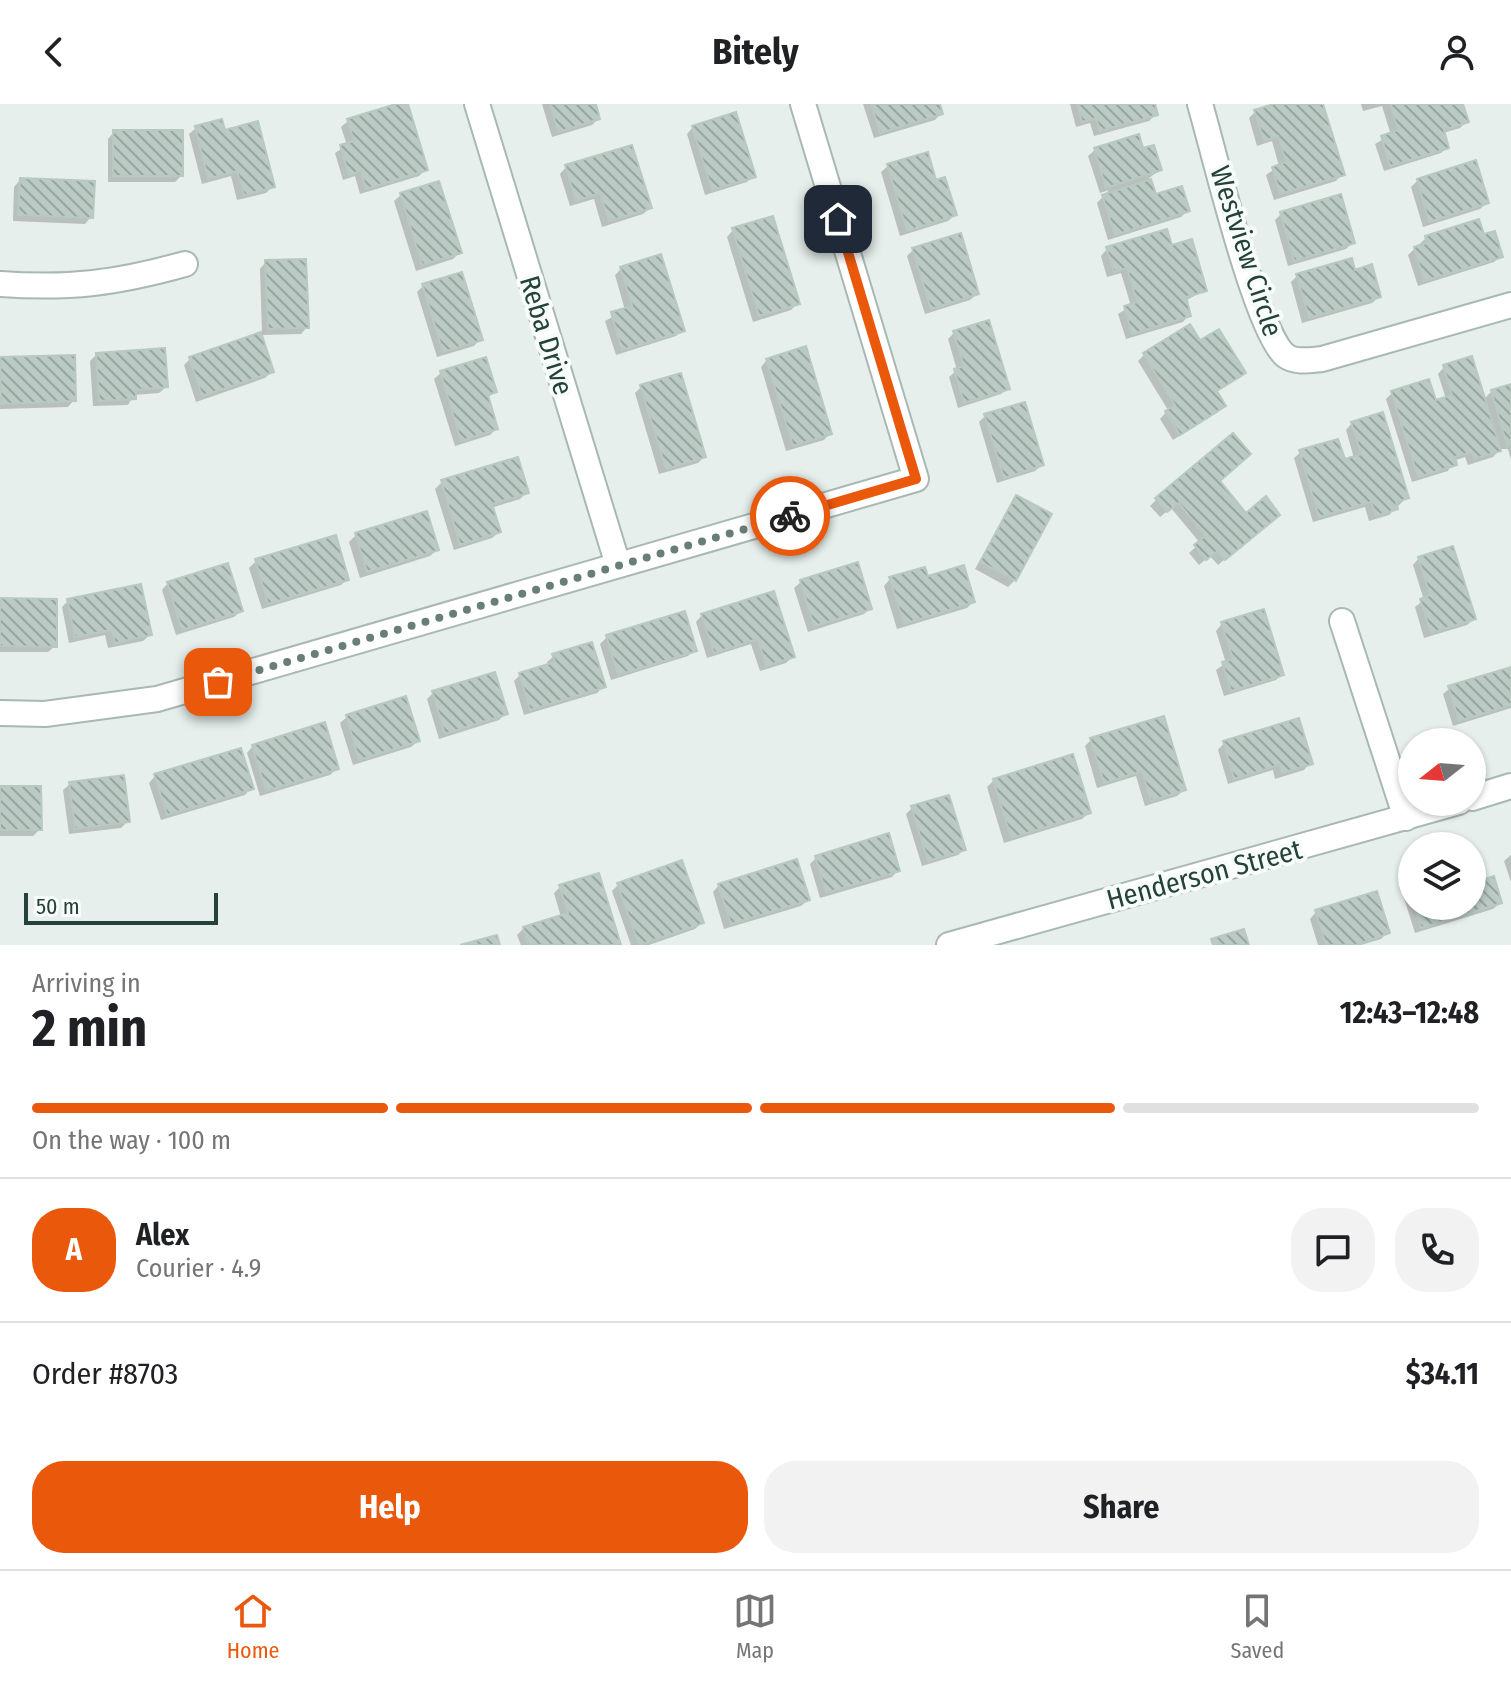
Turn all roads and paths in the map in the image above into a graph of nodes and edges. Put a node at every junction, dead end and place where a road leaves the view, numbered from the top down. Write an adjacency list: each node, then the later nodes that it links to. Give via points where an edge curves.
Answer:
1 (477, 104): 7 (street, Reba Drive)
2 (803, 104): 7 (street, via 916,479)
3 (1200, 104): 6 (street, Westview Circle, via 1263,317 1285,356 1297,361 1322,359)
4 (185, 264): 5 (street, via 110,283 53,288)
5 (0, 284)
6 (1511, 305)
7 (618, 565): 9 (street, via 157,699 45,714)
8 (1342, 621): 13 (street)
9 (0, 713)
10 (1511, 786): 11 (street)
11 (1486, 794)
12 (1413, 816): 13 (street, Henderson Street)
13 (1406, 818): 14 (street, Henderson Street)
14 (1013, 936): 15 (street, Henderson Street)
15 (949, 945)

